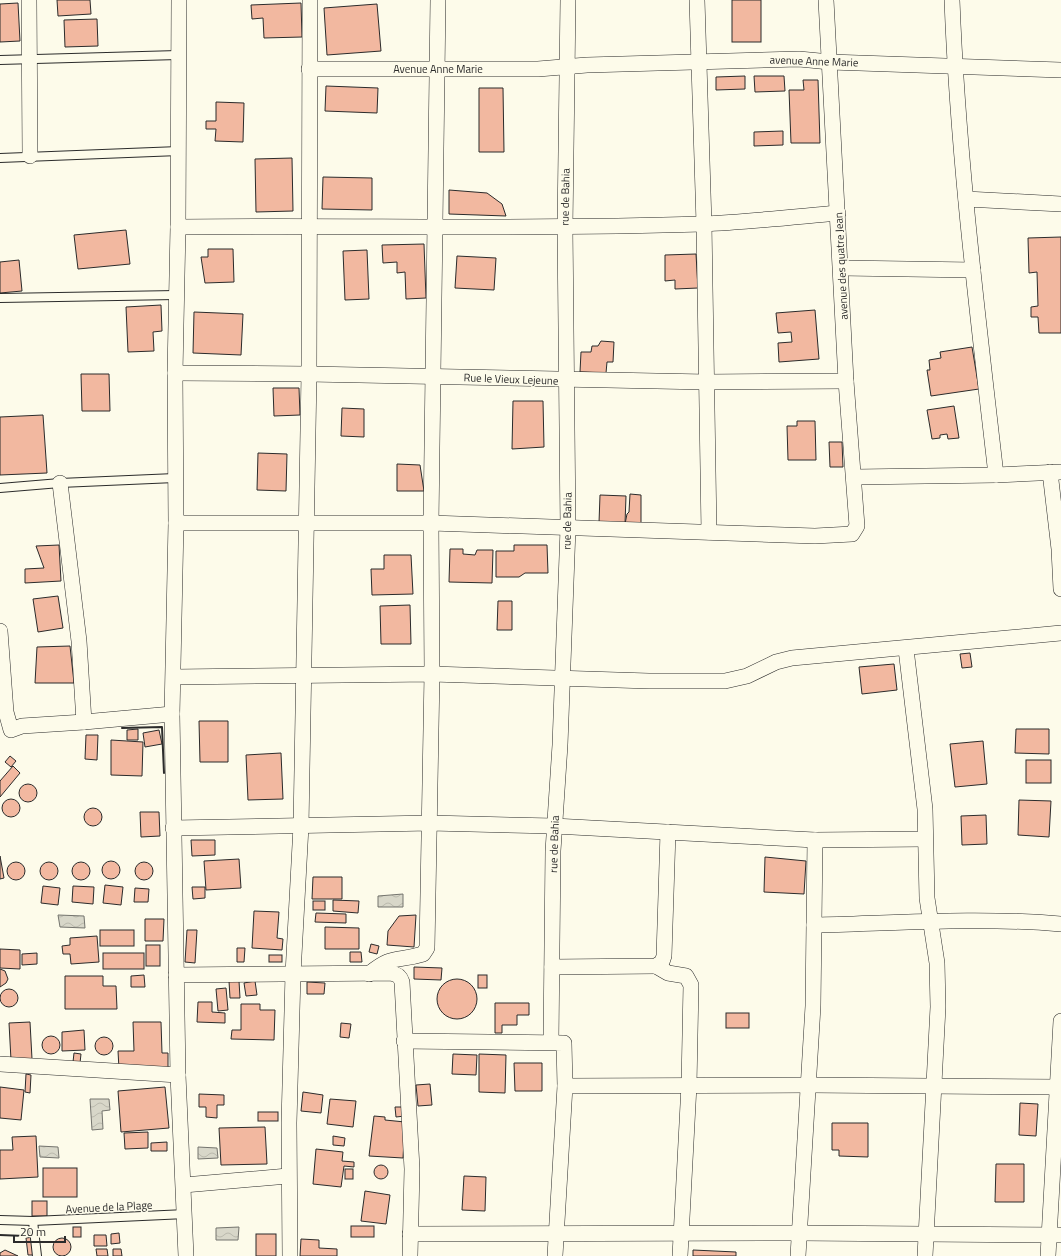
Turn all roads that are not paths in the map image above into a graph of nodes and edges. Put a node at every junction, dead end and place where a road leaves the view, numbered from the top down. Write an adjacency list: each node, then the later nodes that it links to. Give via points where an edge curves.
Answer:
1 (29, 0): 10 (street)
2 (179, 0): 9 (street)
3 (310, 0): 16 (street)
4 (438, 0): 17 (street)
5 (568, 0): 15 (street, rue de Bahia)
6 (697, 0): 12 (street)
7 (826, 0): 13 (street, avenue des quatre Jean)
8 (952, 0): 14 (street)
9 (178, 55): 10 (lane); 19 (street)
10 (30, 58): 11 (lane); 20 (street)
11 (0, 60)
12 (698, 61): 13 (street, avenue Anne Marie, via 799,59); 15 (street, avenue Anne Marie); 25 (street)
13 (830, 62): 14 (street, avenue Anne Marie); 24 (street, avenue des quatre Jean)
14 (955, 65): 18 (street, avenue Anne Marie); 22 (street)
15 (568, 66): 17 (street, Avenue Anne Marie, via 538,70); 29 (street, rue de Bahia)
16 (309, 69): 17 (street, Avenue Anne Marie); 26 (street)
17 (437, 70): 28 (street)
18 (1061, 70)
19 (179, 151): 20 (lane); 27 (street)
20 (30, 156): 21 (lane)
21 (0, 158)
22 (966, 199): 23 (street); 31 (street)
23 (1061, 204)
24 (838, 213): 25 (street); 30 (street, avenue des quatre Jean)
25 (704, 224): 29 (street); 39 (street)
26 (308, 225): 27 (street); 28 (street); 35 (street)
27 (178, 227): 32 (street)
28 (436, 227): 29 (street); 36 (street)
29 (565, 227): 37 (street, rue de Bahia)
30 (842, 268): 31 (street); 38 (street, avenue des quatre Jean)
31 (973, 270): 41 (street)
32 (176, 294): 33 (lane); 34 (street)
33 (0, 298)
34 (175, 373): 35 (street, Rue le Vieux Lejeune); 43 (street)
35 (309, 374): 36 (street, Rue le Vieux Lejeune); 47 (street)
36 (434, 376): 37 (street, Rue le Vieux Lejeune); 48 (street)
37 (567, 380): 39 (street, Rue le Vieux Lejeune); 49 (street, rue de Bahia)
38 (846, 381): 39 (street, Rue le Vieux Lejeune); 42 (street, avenue des quatre Jean)
39 (706, 382): 50 (street)
40 (1056, 472): 41 (street); 51 (street)
41 (996, 475): 42 (street)
42 (855, 477): 50 (street, avenue des quatre Jean, via 857,526 855,532 849,535)
43 (175, 478): 44 (lane); 46 (street)
44 (60, 482): 45 (lane); 60 (street, via 79,641)
45 (0, 488)
46 (176, 522): 47 (street); 57 (street)
47 (306, 522): 48 (street); 55 (street)
48 (431, 523): 49 (street); 56 (street)
49 (568, 528): 50 (street); 58 (street, rue de Bahia)
50 (709, 532)
51 (1061, 589)
52 (0, 631): 60 (street, via 6,712 11,730 22,726)
53 (1061, 633): 54 (street)
54 (906, 649): 58 (street, via 792,658 776,662 748,676 725,681); 66 (street, via 921,773)
55 (303, 674): 56 (street); 57 (street); 62 (street)
56 (432, 674): 58 (street); 61 (street)
57 (174, 677): 59 (street)
58 (562, 678): 63 (street, rue de Bahia)
59 (172, 714): 60 (street); 64 (street)
60 (84, 722)
61 (430, 824): 62 (street); 63 (street); 74 (street, via 427,950 420,955 391,959)
62 (301, 826): 64 (street); 73 (street)
63 (554, 826): 65 (street); 71 (street, rue de Bahia)
64 (174, 828): 75 (street)
65 (668, 832): 67 (street); 72 (street, via 664,956 662,962)
66 (925, 839): 67 (street); 68 (street)
67 (815, 840): 70 (street)
68 (930, 922): 69 (street); 70 (street); 84 (street, via 937,963 938,1007)
69 (1061, 924)
70 (814, 925): 82 (street)
71 (552, 966): 72 (street); 78 (street, rue de Bahia)
72 (656, 966): 81 (street, via 668,973 686,976 690,981)
73 (293, 974): 74 (street); 75 (street); 86 (street)
74 (369, 974): 77 (street, via 394,973 401,979)
75 (176, 975): 80 (street)
76 (1061, 1021): 85 (street)
77 (404, 1041): 78 (street); 93 (street, via 412,1169)
78 (551, 1041): 83 (street, via 564,1043)
79 (0, 1064): 80 (street)
80 (178, 1076): 87 (street)
81 (689, 1085): 82 (street); 83 (street); 91 (street)
82 (810, 1085): 84 (street); 92 (street)
83 (565, 1086): 94 (street)
84 (934, 1087): 85 (street); 95 (street)
85 (1059, 1087): 96 (street)
86 (288, 1176): 87 (street); 99 (street)
87 (184, 1185): 88 (street)
88 (186, 1214): 90 (lane, Avenue de la Plage); 98 (street)
89 (0, 1220): 90 (lane, Avenue de la Plage)
90 (33, 1221): 97 (lane)
91 (681, 1233): 92 (street); 94 (street); 102 (street)
92 (799, 1233): 95 (street); 103 (street)
93 (410, 1234): 94 (street); 100 (street)
94 (557, 1234): 101 (street)
95 (926, 1234): 96 (street); 104 (street)
96 (1055, 1235): 105 (street)
97 (37, 1256)
98 (186, 1256)
99 (290, 1256)
100 (410, 1256)
101 (555, 1256)
102 (680, 1256)
103 (798, 1256)
104 (925, 1256)
105 (1048, 1256)

